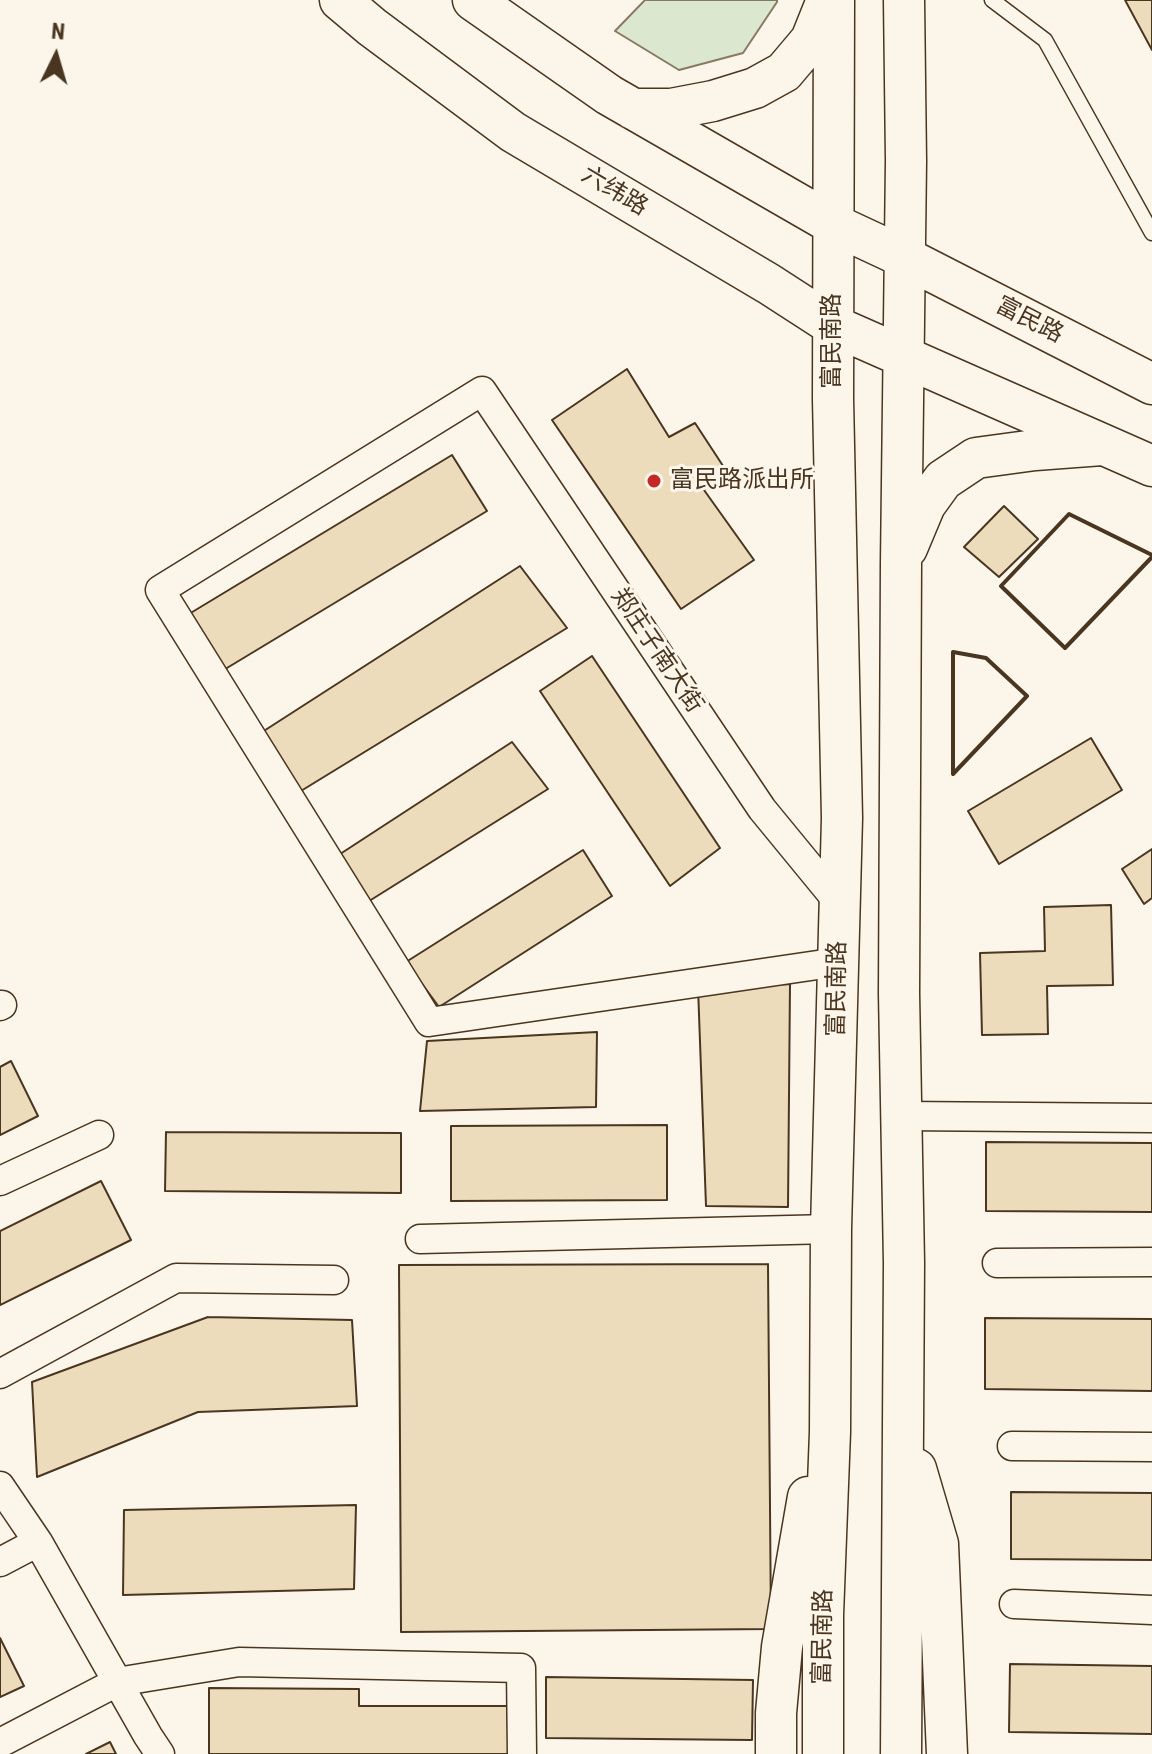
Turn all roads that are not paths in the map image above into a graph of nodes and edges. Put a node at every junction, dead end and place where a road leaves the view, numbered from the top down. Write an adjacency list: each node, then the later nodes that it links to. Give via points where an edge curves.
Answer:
1 (340, 0): 11 (main road, 六纬路, via 513,132)
2 (473, 0): 7 (main road)
3 (827, 0): 7 (main road, via 811,40 784,72 713,101)
4 (834, 0): 8 (main road)
5 (904, 0): 10 (main road)
6 (992, 0): 9 (lane, via 1045,40)
7 (633, 109): 8 (main road)
8 (833, 224): 10 (main road, 富民路); 11 (main road, 富民南路)
9 (1152, 233)
10 (906, 258): 12 (main road); 13 (main road, 富民路)
11 (834, 326): 12 (main road, 六纬路); 17 (main road, 富民南路)
12 (904, 356): 14 (main road); 16 (main road)
13 (1152, 384)
14 (1109, 445): 15 (main road); 16 (main road, via 976,458 943,480 925,505)
15 (1152, 466)
16 (901, 563): 19 (main road)
17 (840, 904): 18 (main road, 富民南路); 18 (street, 郑庄子南大街, via 762,809 482,391 160,590 429,1022)
18 (838, 962): 23 (main road, 富民南路)
19 (901, 1116): 20 (street); 29 (main road)
20 (1152, 1118)
21 (99, 1135): 22 (street)
22 (0, 1181)
23 (831, 1229): 24 (street); 30 (main road, 富民南路)
24 (420, 1239)
25 (1152, 1262): 26 (street)
26 (997, 1263)
27 (334, 1280): 28 (street, via 176,1278)
28 (0, 1374)
29 (904, 1427): 44 (main road); 45 (main road, via 938,1544)
30 (830, 1432): 42 (main road, via 810,1484 795,1561); 43 (main road, 富民南路)
31 (1012, 1446): 32 (street)
32 (1152, 1447)
33 (0, 1486): 34 (street)
34 (38, 1542): 35 (street); 38 (street)
35 (0, 1562)
36 (1014, 1604): 37 (street)
37 (1152, 1610)
38 (117, 1682): 39 (street); 40 (street); 41 (street, via 239,1662 521,1668)
39 (0, 1743)
40 (160, 1754)
41 (522, 1754)
42 (776, 1754)
43 (823, 1754)
44 (901, 1754)
45 (947, 1754)

